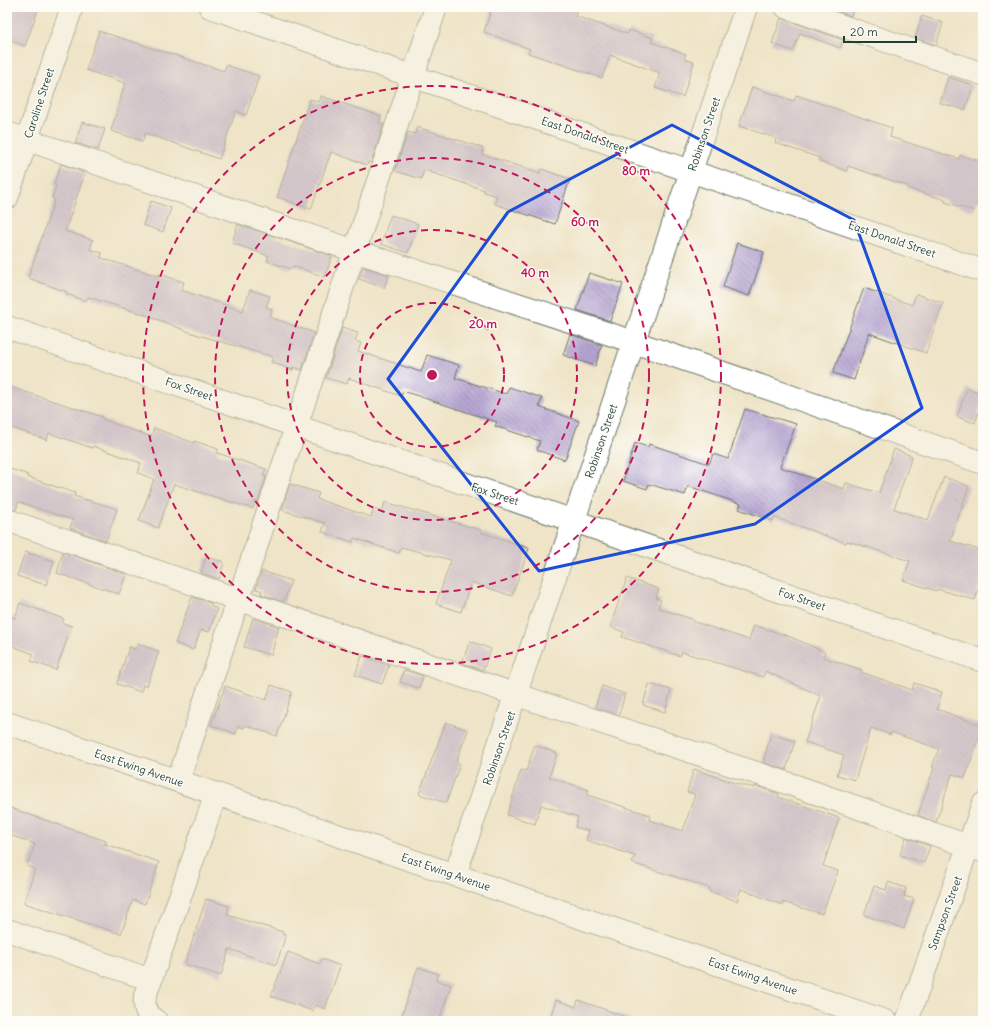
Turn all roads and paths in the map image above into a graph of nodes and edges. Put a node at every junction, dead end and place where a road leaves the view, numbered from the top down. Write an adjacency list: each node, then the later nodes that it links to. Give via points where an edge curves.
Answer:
1 (72, 7): 8 (street, Caroline Street)
2 (210, 7): 7 (street, East Donald Street)
3 (436, 7): 7 (street)
4 (746, 7): 9 (street, Robinson Street)
5 (786, 7): 6 (street)
6 (983, 74)
7 (413, 76): 9 (street, East Donald Street); 11 (street)
8 (17, 136): 10 (street, Caroline Street); 11 (street)
9 (691, 171): 12 (street, East Donald Street); 14 (street, Robinson Street)
10 (7, 198)
11 (355, 251): 14 (street); 15 (street)
12 (983, 270)
13 (7, 327): 15 (street, Fox Street)
14 (634, 342): 16 (street); 18 (street, Robinson Street)
15 (296, 426): 18 (street, Fox Street); 19 (street)
16 (983, 463)
17 (7, 520): 19 (street)
18 (574, 520): 20 (street, Fox Street); 21 (street, Robinson Street)
19 (239, 598): 21 (street); 23 (street)
20 (983, 661)
21 (517, 695): 26 (street, via 784,782); 27 (street, Robinson Street)
22 (7, 723): 23 (street, East Ewing Avenue)
23 (178, 781): 24 (street, East Ewing Avenue)
24 (216, 794): 27 (street, East Ewing Avenue); 29 (street)
25 (983, 804): 26 (street, Sampson Street)
26 (976, 849): 32 (street, Sampson Street)
27 (456, 875): 31 (street, East Ewing Avenue)
28 (7, 930): 29 (street)
29 (151, 980): 30 (street, via 145,996 144,1009)
30 (156, 1021)
31 (885, 1021)
32 (907, 1021)

